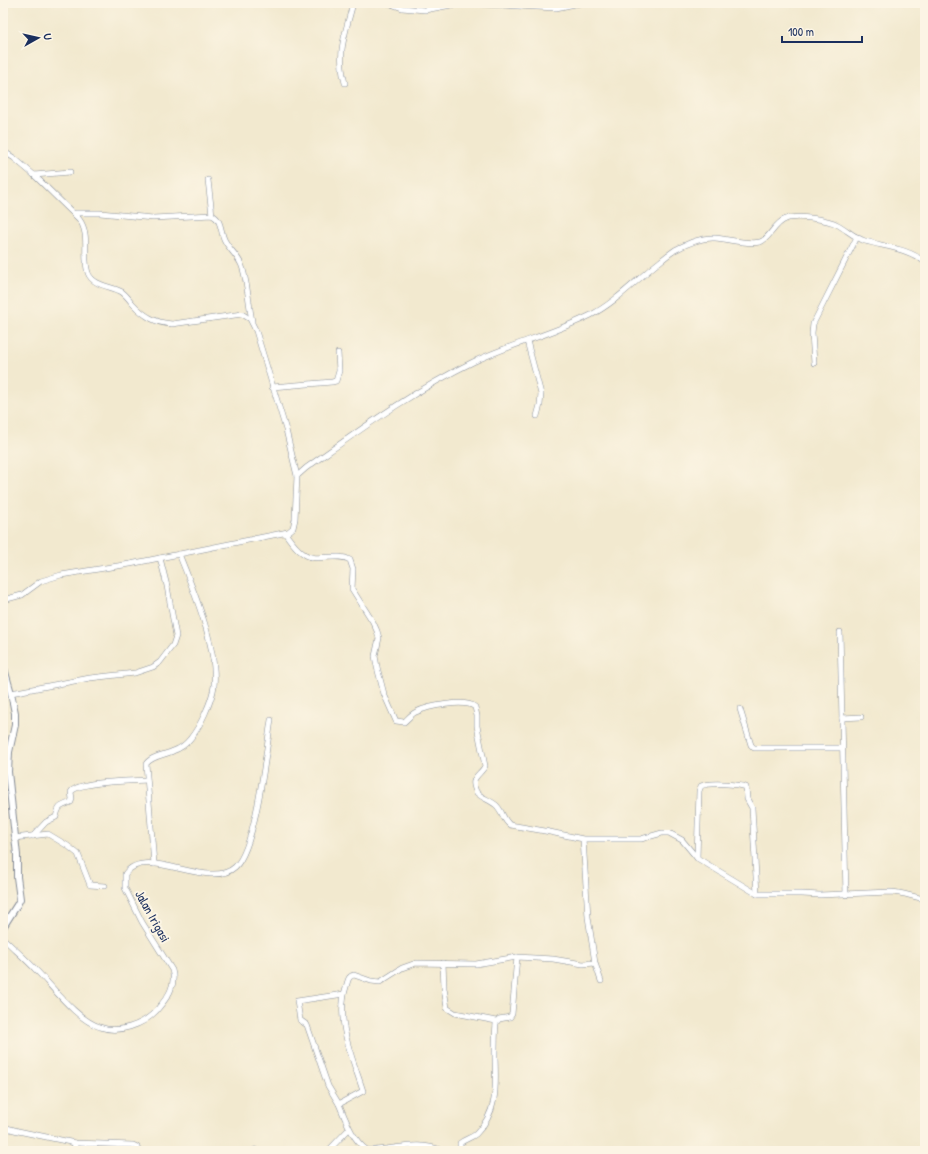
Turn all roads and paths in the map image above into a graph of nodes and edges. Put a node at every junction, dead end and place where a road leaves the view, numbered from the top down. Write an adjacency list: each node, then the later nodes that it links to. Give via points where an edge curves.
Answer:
1 (354, 3): 4 (street, via 341,52 341,70)
2 (388, 3): 3 (street, via 402,8 425,10 462,3 556,8)
3 (580, 3)
4 (345, 83)
5 (3, 151): 7 (street)
6 (70, 172): 7 (street)
7 (34, 175): 9 (street)
8 (208, 180): 10 (street)
9 (75, 213): 10 (street, via 154,218); 13 (street, via 84,228 87,266 91,277 97,283 124,294 147,317 160,322 178,324 242,314)
10 (212, 215): 13 (street, via 218,219 223,238 243,268)
11 (857, 237): 12 (street, via 900,249); 14 (street, via 832,222 792,218 781,222 761,242 716,238 698,241 673,251 597,312); 16 (street, via 813,324)
12 (925, 262)
13 (252, 322): 17 (street)
14 (527, 341): 18 (street, via 541,394); 19 (street, via 473,362 405,400)
15 (338, 353): 17 (street, via 339,371 336,380)
16 (814, 363)
17 (272, 387): 19 (street)
18 (537, 416)
19 (297, 476): 20 (street, via 296,515 292,530)
20 (285, 533): 21 (street); 35 (street, via 305,555 321,558 344,557 350,560 353,569 352,589 377,631 377,667 384,694 396,721 404,722 416,712 430,707 467,704 474,706 485,766 474,781 477,792 497,806 510,825)
21 (179, 554): 22 (street); 32 (street, via 200,607 211,650 214,686 193,735 174,751 147,761)
22 (160, 558): 23 (street, via 55,576 34,585 22,594); 26 (street, via 176,636 173,645 160,662 135,673 90,678)
23 (3, 600)
24 (840, 632): 29 (street)
25 (3, 665): 26 (street)
26 (11, 693): 34 (street, via 15,720 8,757 8,777)
27 (740, 709): 31 (street, via 754,748)
28 (861, 717): 29 (street)
29 (842, 718): 31 (street)
30 (272, 720): 37 (street, Jalan Irigasi, via 250,839 235,868 212,874)
31 (842, 748): 40 (street)
32 (147, 780): 33 (street, via 75,788 71,792 71,802 62,805 56,817 46,822); 37 (street)
33 (33, 836): 34 (street); 38 (street, via 48,834 72,848 79,856 89,885)
34 (14, 838): 42 (street, via 20,899)
35 (583, 839): 36 (street, via 641,839 669,833 682,840); 45 (street, via 588,917)
36 (697, 858): 39 (street); 39 (street, via 700,788 709,784 746,788 747,799 752,808)
37 (154, 864): 43 (street, Jalan Irigasi, via 133,866 124,879 125,888 142,922 170,966 174,978 165,999 146,1019 116,1029 100,1028 77,1013)
38 (105, 886)
39 (757, 894): 40 (street)
40 (846, 895): 41 (street, via 898,892)
41 (925, 898)
42 (3, 927)
43 (3, 938)
44 (517, 957): 45 (street, via 583,964); 46 (street, via 476,964); 49 (street, via 511,1016)
45 (595, 962): 47 (street)
46 (443, 963): 48 (street, via 411,964 380,982 352,975); 49 (street, via 447,1008 455,1013)
47 (601, 981)
48 (344, 994): 50 (street, via 344,1023 363,1091); 50 (street, via 297,1002 300,1020 307,1025 328,1086)
49 (496, 1022): 58 (street, via 494,1103 478,1131 460,1143)
50 (339, 1104): 52 (street)
51 (3, 1127): 53 (street)
52 (349, 1129): 56 (street); 57 (street, via 367,1150 417,1145)
53 (75, 1143): 54 (street); 55 (street, via 133,1145)
54 (74, 1151)
55 (138, 1151)
56 (328, 1151)
57 (444, 1151)
58 (460, 1151)

